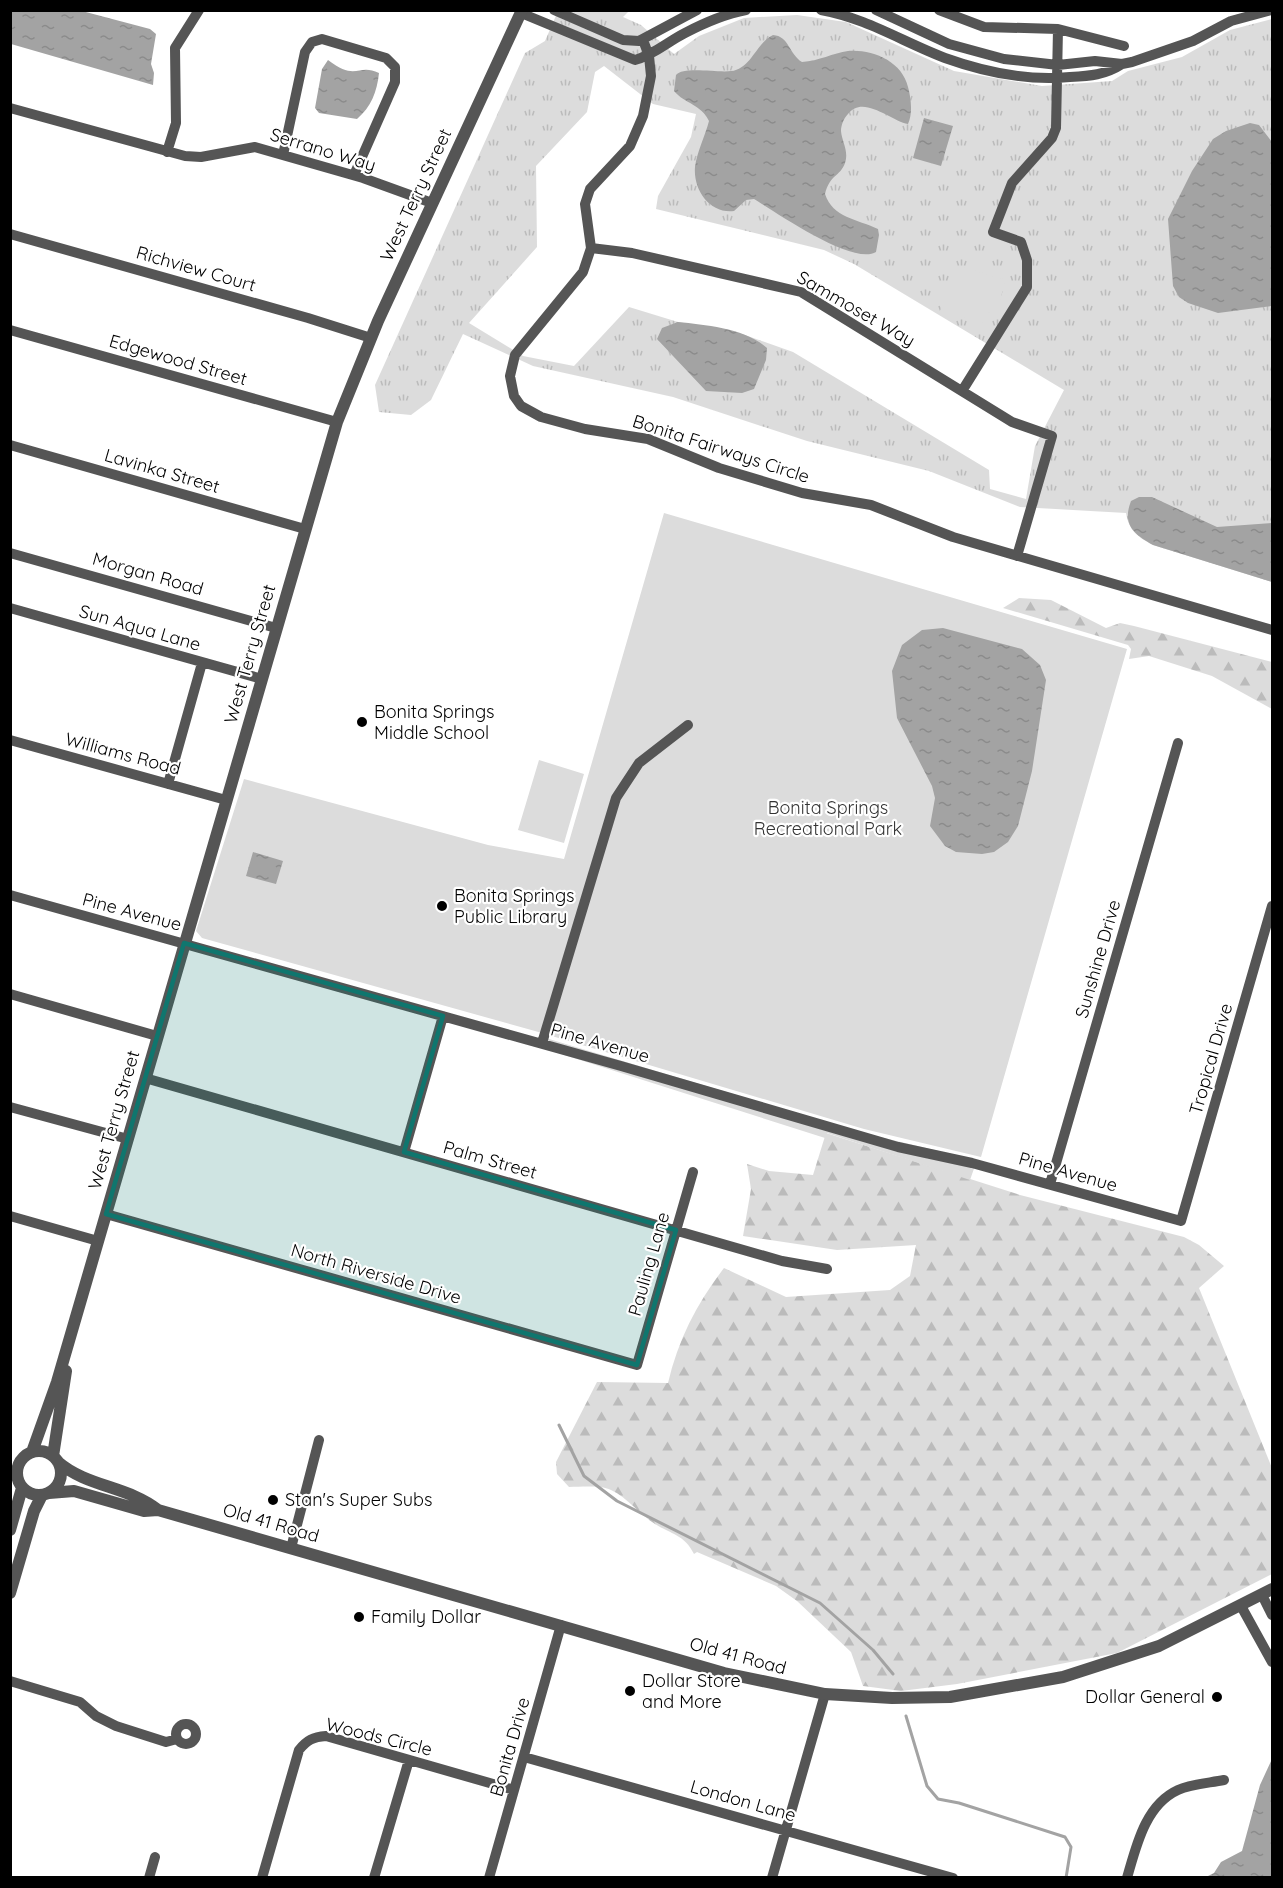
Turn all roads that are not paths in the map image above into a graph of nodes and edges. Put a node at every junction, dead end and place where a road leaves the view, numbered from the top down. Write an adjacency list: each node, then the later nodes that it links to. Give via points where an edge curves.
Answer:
1 (199, 10): 21 (street, via 175,48 176,123)
2 (554, 10): 14 (street, via 623,40)
3 (697, 10): 14 (street)
4 (746, 10): 11 (street)
5 (821, 10): 12 (street)
6 (876, 10): 18 (street, via 980,54)
7 (939, 10): 13 (street, via 984,27)
8 (1271, 10): 9 (street)
9 (1266, 11): 17 (street, via 1231,21 1164,53)
10 (522, 12): 16 (street, via 635,60); 24 (street, West Terry Street)
11 (730, 13): 16 (street, via 684,34)
12 (851, 14): 19 (street, via 967,65 1010,75)
13 (1058, 29): 15 (street); 18 (street)
14 (643, 40): 16 (street)
15 (1124, 46)
16 (649, 56): 26 (street, Bonita Fairways Circle, via 651,76 638,132 590,189 586,216)
17 (1122, 64): 18 (street, via 1095,61); 19 (street, via 1105,74)
18 (1058, 65): 19 (street)
19 (1058, 78): 29 (street, via 1058,119 1052,138 1012,183 993,231 1020,242 1026,260 1027,287)
20 (10, 108): 21 (street, Serrano Way)
21 (167, 152): 22 (street, Serrano Way, via 201,158 255,147)
22 (283, 155): 23 (street, Serrano Way); 23 (street, via 305,52 312,42 322,39 386,58 395,67 394,82)
23 (354, 175): 24 (street, Serrano Way)
24 (432, 203): 28 (street, West Terry Street)
25 (10, 234): 28 (street, Richview Court)
26 (591, 248): 29 (street, Sammoset Way, via 632,253 801,292); 34 (street, Bonita Fairways Circle, via 576,284 521,347 511,365 510,386 529,412 563,424 648,439 718,468 799,493 872,504 952,537)
27 (10, 330): 30 (street, Edgewood Street)
28 (371, 338): 30 (street, West Terry Street)
29 (962, 391): 34 (street, Sammoset Way, via 1022,427 1052,436)
30 (337, 422): 32 (street, West Terry Street)
31 (10, 445): 32 (street, Lavinka Street)
32 (305, 529): 36 (street, West Terry Street)
33 (10, 553): 36 (street, Morgan Road)
34 (1017, 556): 37 (street, Bonita Fairways Circle)
35 (10, 608): 38 (street, Sun Aqua Lane)
36 (276, 628): 39 (street, West Terry Street)
37 (1272, 630)
38 (202, 663): 39 (street, Sun Aqua Lane); 43 (street)
39 (262, 679): 44 (street, West Terry Street)
40 (688, 725): 51 (street, via 639,762 616,798)
41 (10, 740): 43 (street, Williams Road)
42 (1178, 743): 57 (street, Sunshine Drive)
43 (168, 784): 44 (street, Williams Road)
44 (226, 800): 47 (street, West Terry Street)
45 (10, 895): 47 (street, Pine Avenue)
46 (1272, 906): 60 (street, Tropical Drive)
47 (184, 943): 49 (street, Pine Avenue); 50 (street, West Terry Street)
48 (10, 994): 50 (street)
49 (443, 1016): 51 (street, Pine Avenue); 55 (street)
50 (157, 1036): 52 (street, West Terry Street)
51 (542, 1043): 57 (street, Pine Avenue, via 898,1147)
52 (145, 1078): 54 (street, West Terry Street); 55 (street, Palm Street)
53 (10, 1107): 54 (street)
54 (128, 1139): 58 (street, West Terry Street)
55 (404, 1152): 61 (street, Palm Street)
56 (693, 1172): 61 (street, Pauling Lane)
57 (1050, 1184): 60 (street, Pine Avenue)
58 (106, 1215): 62 (street, West Terry Street); 65 (street, North Riverside Drive)
59 (10, 1216): 62 (street)
60 (1181, 1221)
61 (676, 1230): 63 (street, Palm Street, via 782,1261); 65 (street, Pauling Lane)
62 (98, 1241): 64 (street, West Terry Street)
63 (827, 1269)
64 (72, 1329): 67 (street, West Terry Street, via 45,1421); 69 (street, West Terry Street)
65 (637, 1365)
66 (319, 1440): 74 (street)
67 (29, 1454): 68 (street); 69 (street, via 47,1452); 70 (street, via 17,1467)
68 (10, 1458)
69 (55, 1459): 71 (street, via 60,1468 59,1483); 72 (street, Old 41 Road, via 72,1473 145,1500)
70 (17, 1482): 71 (street, via 35,1495); 73 (street)
71 (45, 1494): 72 (street, Old 41 Road, via 74,1491 144,1511); 76 (street, via 34,1511)
72 (158, 1510): 74 (street, Old 41 Road)
73 (10, 1530)
74 (291, 1548): 79 (street, Old 41 Road)
75 (1267, 1592): 77 (street, Old 41 Road); 78 (street)
76 (10, 1593)
77 (1241, 1606): 80 (street); 82 (street, Old 41 Road, via 1188,1634 1063,1677 950,1697)
78 (1272, 1615)
79 (561, 1625): 82 (street, Old 41 Road, via 724,1673); 84 (street, Bonita Drive)
80 (1272, 1662)
81 (10, 1681): 83 (street, via 80,1702 116,1726 166,1742)
82 (825, 1694): 88 (street)
83 (177, 1739)
84 (524, 1757): 87 (street, Bonita Drive); 88 (street, London Lane)
85 (409, 1760): 87 (street, Woods Circle); 91 (street, Woods Circle, via 326,1736 306,1741 293,1769); 92 (street)
86 (1224, 1780): 96 (street, via 1179,1790 1160,1803 1140,1834)
87 (514, 1790): 93 (street, Bonita Drive)
88 (785, 1830): 94 (street); 95 (street, London Lane)
89 (154, 1857): 90 (street)
90 (148, 1878)
91 (262, 1878)
92 (374, 1878)
93 (489, 1878)
94 (772, 1878)
95 (953, 1878)
96 (1127, 1878)

